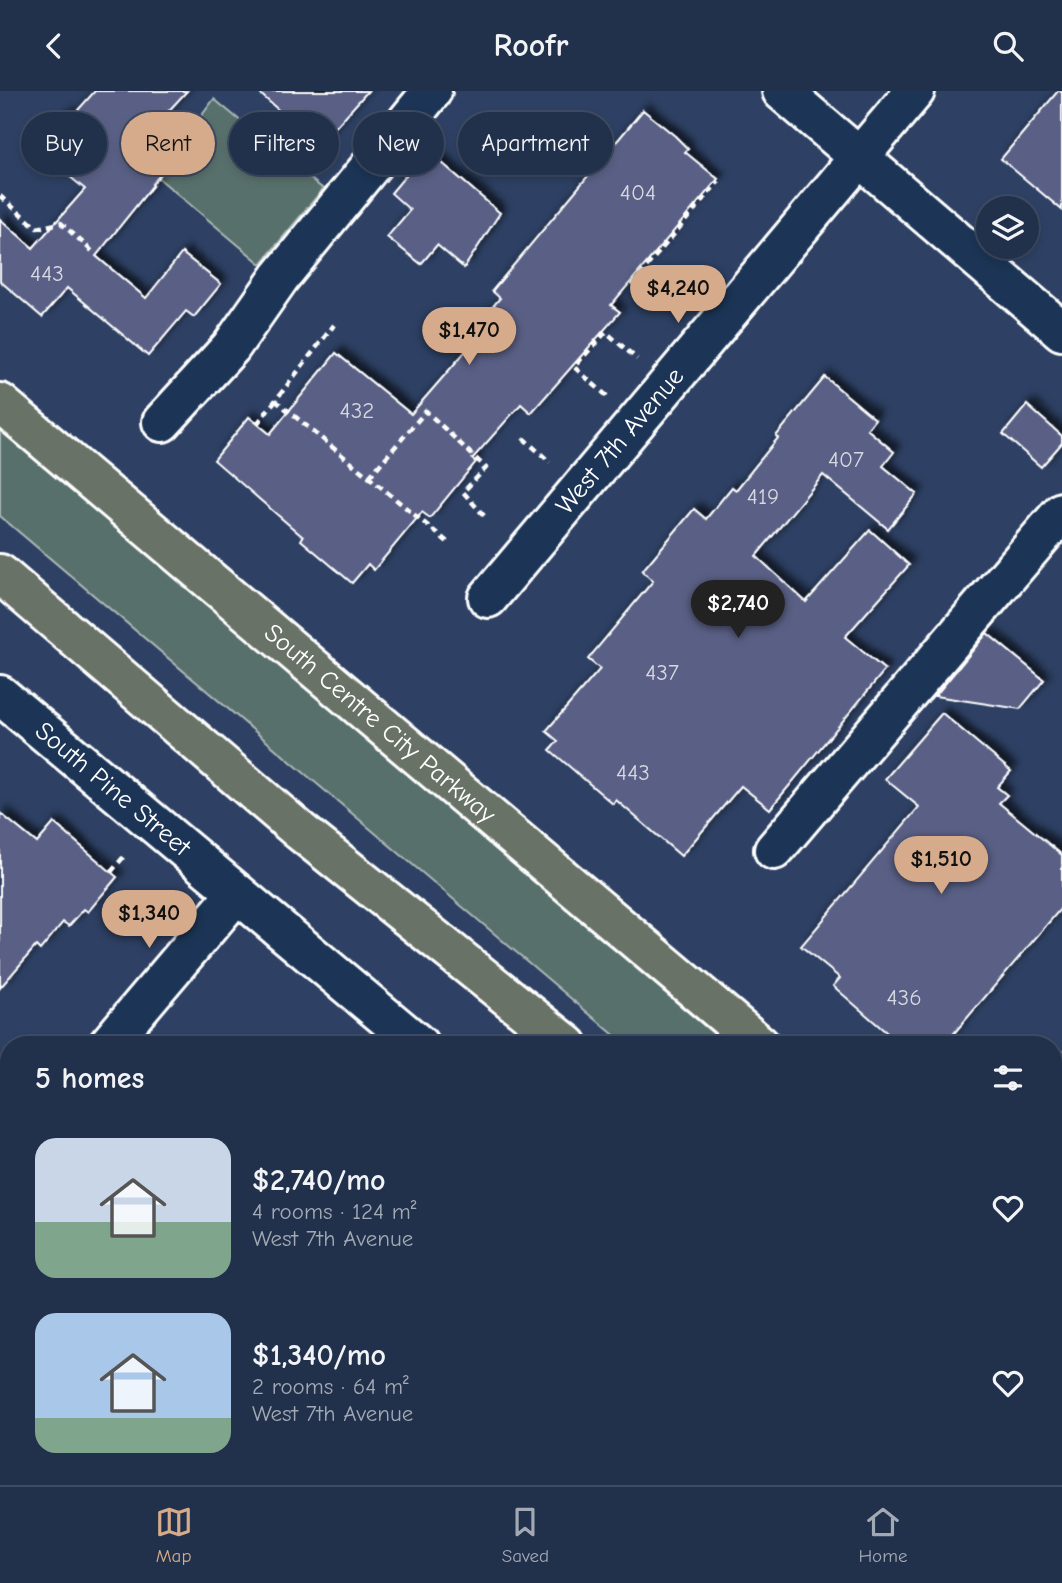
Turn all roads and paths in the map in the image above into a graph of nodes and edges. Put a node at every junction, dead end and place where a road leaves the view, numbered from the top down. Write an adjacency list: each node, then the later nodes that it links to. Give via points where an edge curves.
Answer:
1 (432, 91): 15 (street, via 280,277 231,347)
2 (782, 91): 4 (street)
3 (915, 91): 4 (street, West 7th Avenue)
4 (859, 156): 10 (street); 24 (street, West 7th Avenue)
5 (719, 181): 8 (path)
6 (0, 196): 7 (path, via 37,228 61,223)
7 (93, 253)
8 (631, 285)
9 (334, 325): 13 (path)
10 (1062, 331)
11 (637, 359): 12 (path, via 606,332 574,367)
12 (607, 396)
13 (275, 400): 16 (path); 19 (path)
14 (0, 403): 33 (highway, South Centre City Parkway)
15 (162, 422)
16 (257, 424)
17 (523, 438): 18 (path)
18 (551, 463)
19 (369, 477): 21 (path, via 426,411 486,468 463,492); 22 (path)
20 (1062, 512): 27 (street)
21 (486, 518)
22 (450, 544)
23 (0, 574): 32 (highway, via 300,831)
24 (488, 598)
25 (0, 695): 29 (street, South Pine Street)
26 (129, 851): 28 (path)
27 (774, 851)
28 (111, 872)
29 (236, 894): 30 (street); 31 (street, South Pine Street)
30 (116, 1036)
31 (408, 1036)
32 (557, 1036)
33 (749, 1036)

